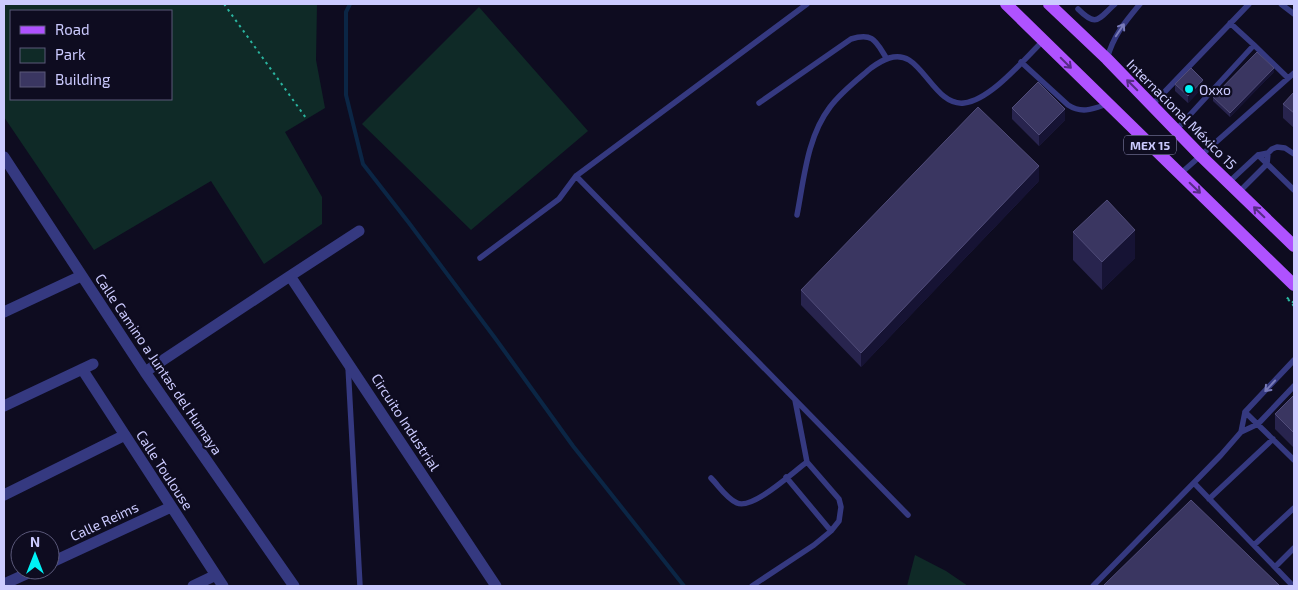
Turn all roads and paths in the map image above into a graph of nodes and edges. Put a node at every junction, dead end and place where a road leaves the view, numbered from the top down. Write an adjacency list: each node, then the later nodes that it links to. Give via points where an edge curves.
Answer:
1 (224, 4): 22 (path)
2 (807, 4): 31 (lane)
3 (1006, 4): 12 (main road, MEX 15)
4 (1048, 4): 15 (main road, Internacional México 15 / MEX 15)
5 (1116, 4): 9 (lane, via 1093,21)
6 (1140, 4): 15 (lane, one-way to 6, via 1112,41)
7 (1249, 4): 11 (lane)
8 (1281, 4): 10 (lane)
9 (1078, 9)
10 (1294, 14)
11 (1230, 23): 13 (lane); 21 (lane)
12 (1043, 41): 16 (lane); 20 (main road, MEX 15, one-way to 20)
13 (1254, 45): 18 (lane); 23 (lane)
14 (887, 59): 16 (lane, via 902,57 911,61 944,96 956,103 978,100); 19 (lane, via 869,36 851,38); 35 (lane, via 852,84 830,107 818,127)
15 (1107, 59): 21 (main road, Internacional México 15 / MEX 15, one-way to 15)
16 (1021, 62): 20 (lane, via 1075,110)
17 (1294, 73): 18 (lane)
18 (1288, 78): 27 (lane)
19 (759, 103)
20 (1108, 104): 30 (main road, MEX 15)
21 (1152, 105): 23 (main road, Internacional México 15 / MEX 15)
22 (306, 118)
23 (1176, 130): 27 (main road, Internacional México 15 / MEX 15)
24 (1268, 152): 25 (lane, via 1277,147); 26 (lane); 29 (lane)
25 (1294, 154)
26 (1258, 155): 29 (lane); 32 (lane)
27 (1201, 156): 30 (lane); 32 (main road, Internacional México 15 / MEX 15)
28 (4, 157): 39 (street, Calle Camino a Juntas del Humaya)
29 (1267, 164): 33 (lane); 34 (lane)
30 (1180, 174): 41 (main road, MEX 15, one-way to 41)
31 (576, 176): 38 (lane, via 559,199); 49 (lane)
32 (1229, 182): 34 (main road, Internacional México 15 / MEX 15)
33 (1294, 190)
34 (1239, 192): 37 (main road, Internacional México 15 / MEX 15, one-way to 34)
35 (797, 215)
36 (359, 231): 40 (street)
37 (1294, 246)
38 (480, 258)
39 (82, 276): 42 (street); 47 (street, Calle Camino a Juntas del Humaya)
40 (290, 276): 44 (street, Circuito Industrial); 47 (street)
41 (1294, 285)
42 (4, 312)
43 (1294, 360): 51 (lane, one-way to 51)
44 (348, 361): 77 (lane); 78 (street, Circuito Industrial)
45 (93, 364): 46 (street)
46 (82, 369): 50 (street); 54 (street, Calle Toulouse)
47 (145, 372): 76 (street, Calle Camino a Juntas del Humaya)
48 (1294, 386): 52 (lane)
49 (795, 400): 57 (lane); 65 (lane)
50 (4, 406)
51 (1245, 412): 52 (lane); 53 (lane)
52 (1258, 424): 53 (lane); 55 (lane)
53 (1241, 432): 60 (lane)
54 (125, 435): 61 (street); 63 (street, Calle Toulouse)
55 (1273, 439): 56 (lane); 62 (lane)
56 (1294, 460)
57 (807, 462): 58 (lane); 66 (lane, via 839,498 839,521)
58 (786, 477): 59 (lane, via 760,498 745,504 727,496); 66 (lane)
59 (711, 478)
60 (1194, 483): 62 (lane); 80 (lane)
61 (4, 495)
62 (1209, 499): 67 (lane)
63 (171, 507): 69 (street, Calle Reims); 71 (street, Calle Toulouse)
64 (1294, 508): 67 (lane)
65 (908, 515)
66 (831, 531): 79 (lane)
67 (1254, 546): 70 (lane)
68 (1294, 548): 70 (lane)
69 (60, 558)
70 (1275, 567): 81 (lane)
71 (216, 575): 74 (street); 75 (street, Calle Toulouse)
72 (25, 581): 73 (street)
73 (4, 584)
74 (193, 586)
75 (223, 586)
76 (294, 586)
77 (360, 586)
78 (496, 586)
79 (752, 586)
80 (1093, 586)
81 (1293, 586)

